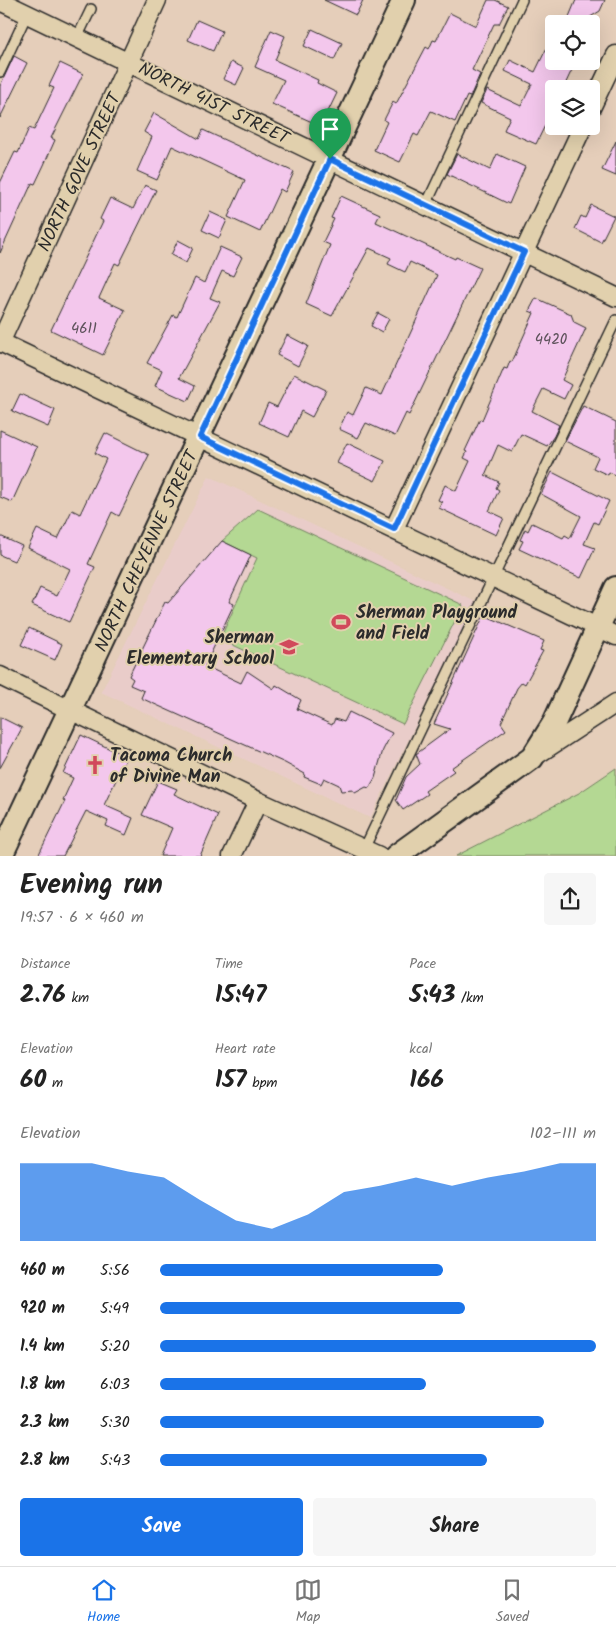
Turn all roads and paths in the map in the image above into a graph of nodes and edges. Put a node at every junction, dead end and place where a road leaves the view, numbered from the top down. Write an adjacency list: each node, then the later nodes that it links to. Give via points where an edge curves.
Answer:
1 (157, 0): 9 (street, NORTH GOVE STREET)
2 (404, 0): 13 (street, NORTH CHEYENNE STREET)
3 (522, 0): 14 (lane)
4 (0, 1): 6 (street, NORTH 41ST STREET)
5 (91, 9): 7 (lane)
6 (27, 14): 7 (street, NORTH 41ST STREET); 10 (lane)
7 (77, 38): 9 (street, NORTH 41ST STREET)
8 (616, 55): 11 (street)
9 (130, 63): 13 (street, NORTH 41ST STREET); 18 (street, NORTH GOVE STREET)
10 (0, 72)
11 (600, 89)
12 (579, 135): 15 (street)
13 (330, 159): 14 (street, NORTH 41ST STREET); 19 (street, NORTH CHEYENNE STREET)
14 (426, 205): 15 (street, NORTH 41ST STREET)
15 (524, 252): 16 (street, NORTH 41ST STREET); 20 (street)
16 (616, 297)
17 (616, 320): 21 (lane)
18 (0, 343): 19 (street)
19 (200, 437): 20 (street); 26 (street, NORTH CHEYENNE STREET)
20 (394, 529): 21 (street)
21 (494, 578): 23 (street); 29 (lane)
22 (616, 588): 23 (street)
23 (607, 632): 27 (street)
24 (0, 676): 26 (street)
25 (616, 703): 27 (street)
26 (70, 710): 28 (street); 30 (street, NORTH CHEYENNE STREET)
27 (532, 758): 32 (street)
28 (258, 801): 29 (street); 31 (street)
29 (372, 852)
30 (1, 856)
31 (232, 856)
32 (396, 856)

